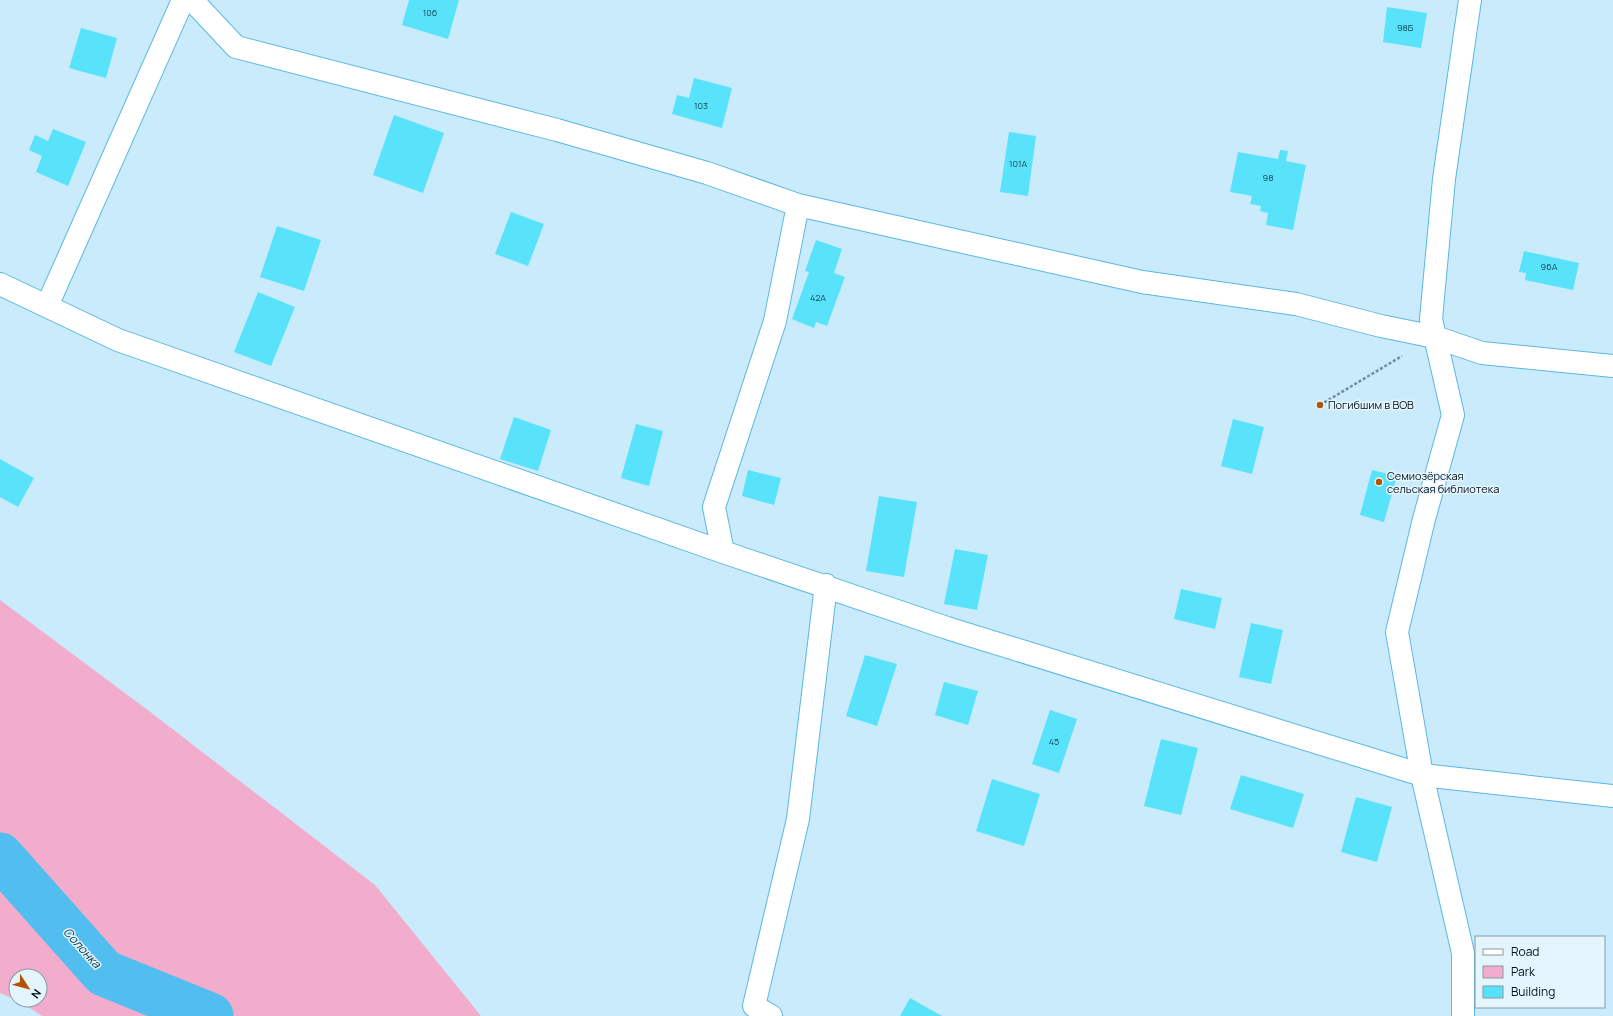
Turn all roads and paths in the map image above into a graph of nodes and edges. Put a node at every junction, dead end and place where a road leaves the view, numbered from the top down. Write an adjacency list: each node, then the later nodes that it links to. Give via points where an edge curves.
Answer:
1 (183, 0): 6 (street)
2 (192, 0): 4 (street, via 236,47 558,130 707,173)
3 (1470, 0): 7 (street, via 1444,179 1431,319)
4 (798, 205): 7 (street, via 1142,282 1296,304); 10 (street, via 775,321 714,507)
5 (0, 284): 6 (street)
6 (47, 306): 10 (street, via 118,340)
7 (1435, 337): 8 (street, via 1482,353); 9 (path); 12 (street, via 1453,415 1424,519 1397,632)
8 (1613, 366)
9 (1320, 405)
10 (723, 552): 11 (street)
11 (826, 586): 12 (street, via 954,630); 14 (street, via 798,819 754,1006)
12 (1422, 775): 13 (street); 15 (street, via 1463,953)
13 (1613, 796)
14 (771, 1016)
15 (1463, 1016)

